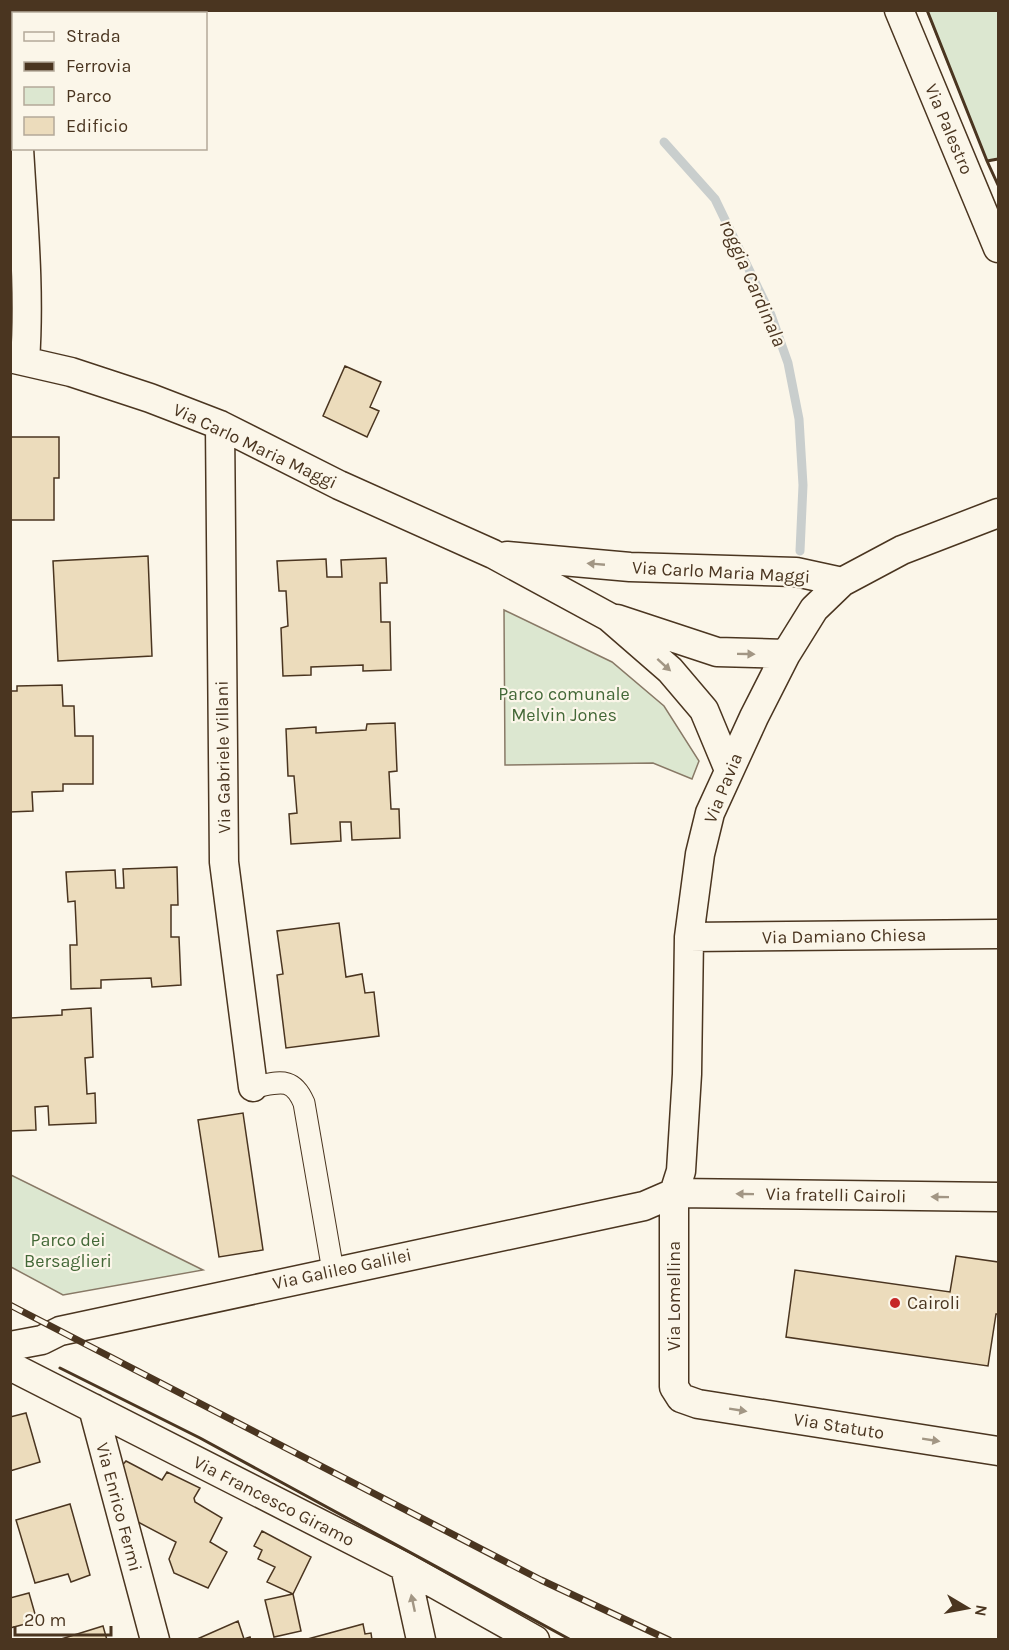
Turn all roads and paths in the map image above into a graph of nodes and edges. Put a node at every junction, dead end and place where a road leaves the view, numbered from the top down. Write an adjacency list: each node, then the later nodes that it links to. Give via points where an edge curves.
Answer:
1 (898, 10): 3 (street, Via Palestro)
2 (19, 150): 4 (street, via 27,328)
3 (999, 248)
4 (18, 359): 5 (street, Via Carlo Maria Maggi, via 150,398)
5 (220, 425): 7 (street, Via Carlo Maria Maggi, via 339,485); 14 (street, Via Gabriele Villani, via 224,862)
6 (999, 513): 8 (street, Via Pavia, via 902,550)
7 (493, 554): 8 (street, Via Carlo Maria Maggi, one-way to 7, via 796,572 630,567); 9 (street, Via Carlo Maria Maggi)
8 (842, 582): 10 (street, Via Pavia, via 814,609)
9 (609, 617): 10 (street, Via Carlo Maria Maggi, one-way to 10, via 717,652); 11 (street, Via Carlo Maria Maggi, one-way to 11, via 670,670 704,710)
10 (786, 654): 11 (street, Via Pavia)
11 (729, 770): 13 (street, Via Pavia, via 710,813 700,854)
12 (999, 934): 13 (street, Via Damiano Chiesa)
13 (689, 937): 15 (street, Via Pavia, via 681,1171)
14 (253, 1087): 17 (street, via 285,1082 298,1089 304,1103)
15 (674, 1193): 16 (street, Via fratelli Cairoli, one-way to 15); 17 (street, Via Galileo Galilei, via 644,1206); 20 (street, Via Lomellina, via 674,1387)
16 (999, 1197)
17 (333, 1271): 18 (street, Via Galileo Galilei, via 60,1331 42,1340)
18 (10, 1346)
19 (10, 1366): 21 (street, Via Francesco Giramo)
20 (681, 1398): 22 (street, Via Statuto, one-way to 22, via 698,1404)
21 (93, 1408): 23 (street, Via Francesco Giramo); 24 (street, Via Enrico Fermi)
22 (999, 1451)
23 (405, 1567): 25 (street, one-way to 23); 26 (street, Via Francesco Giramo)
24 (155, 1640)
25 (421, 1640)
26 (535, 1640)

